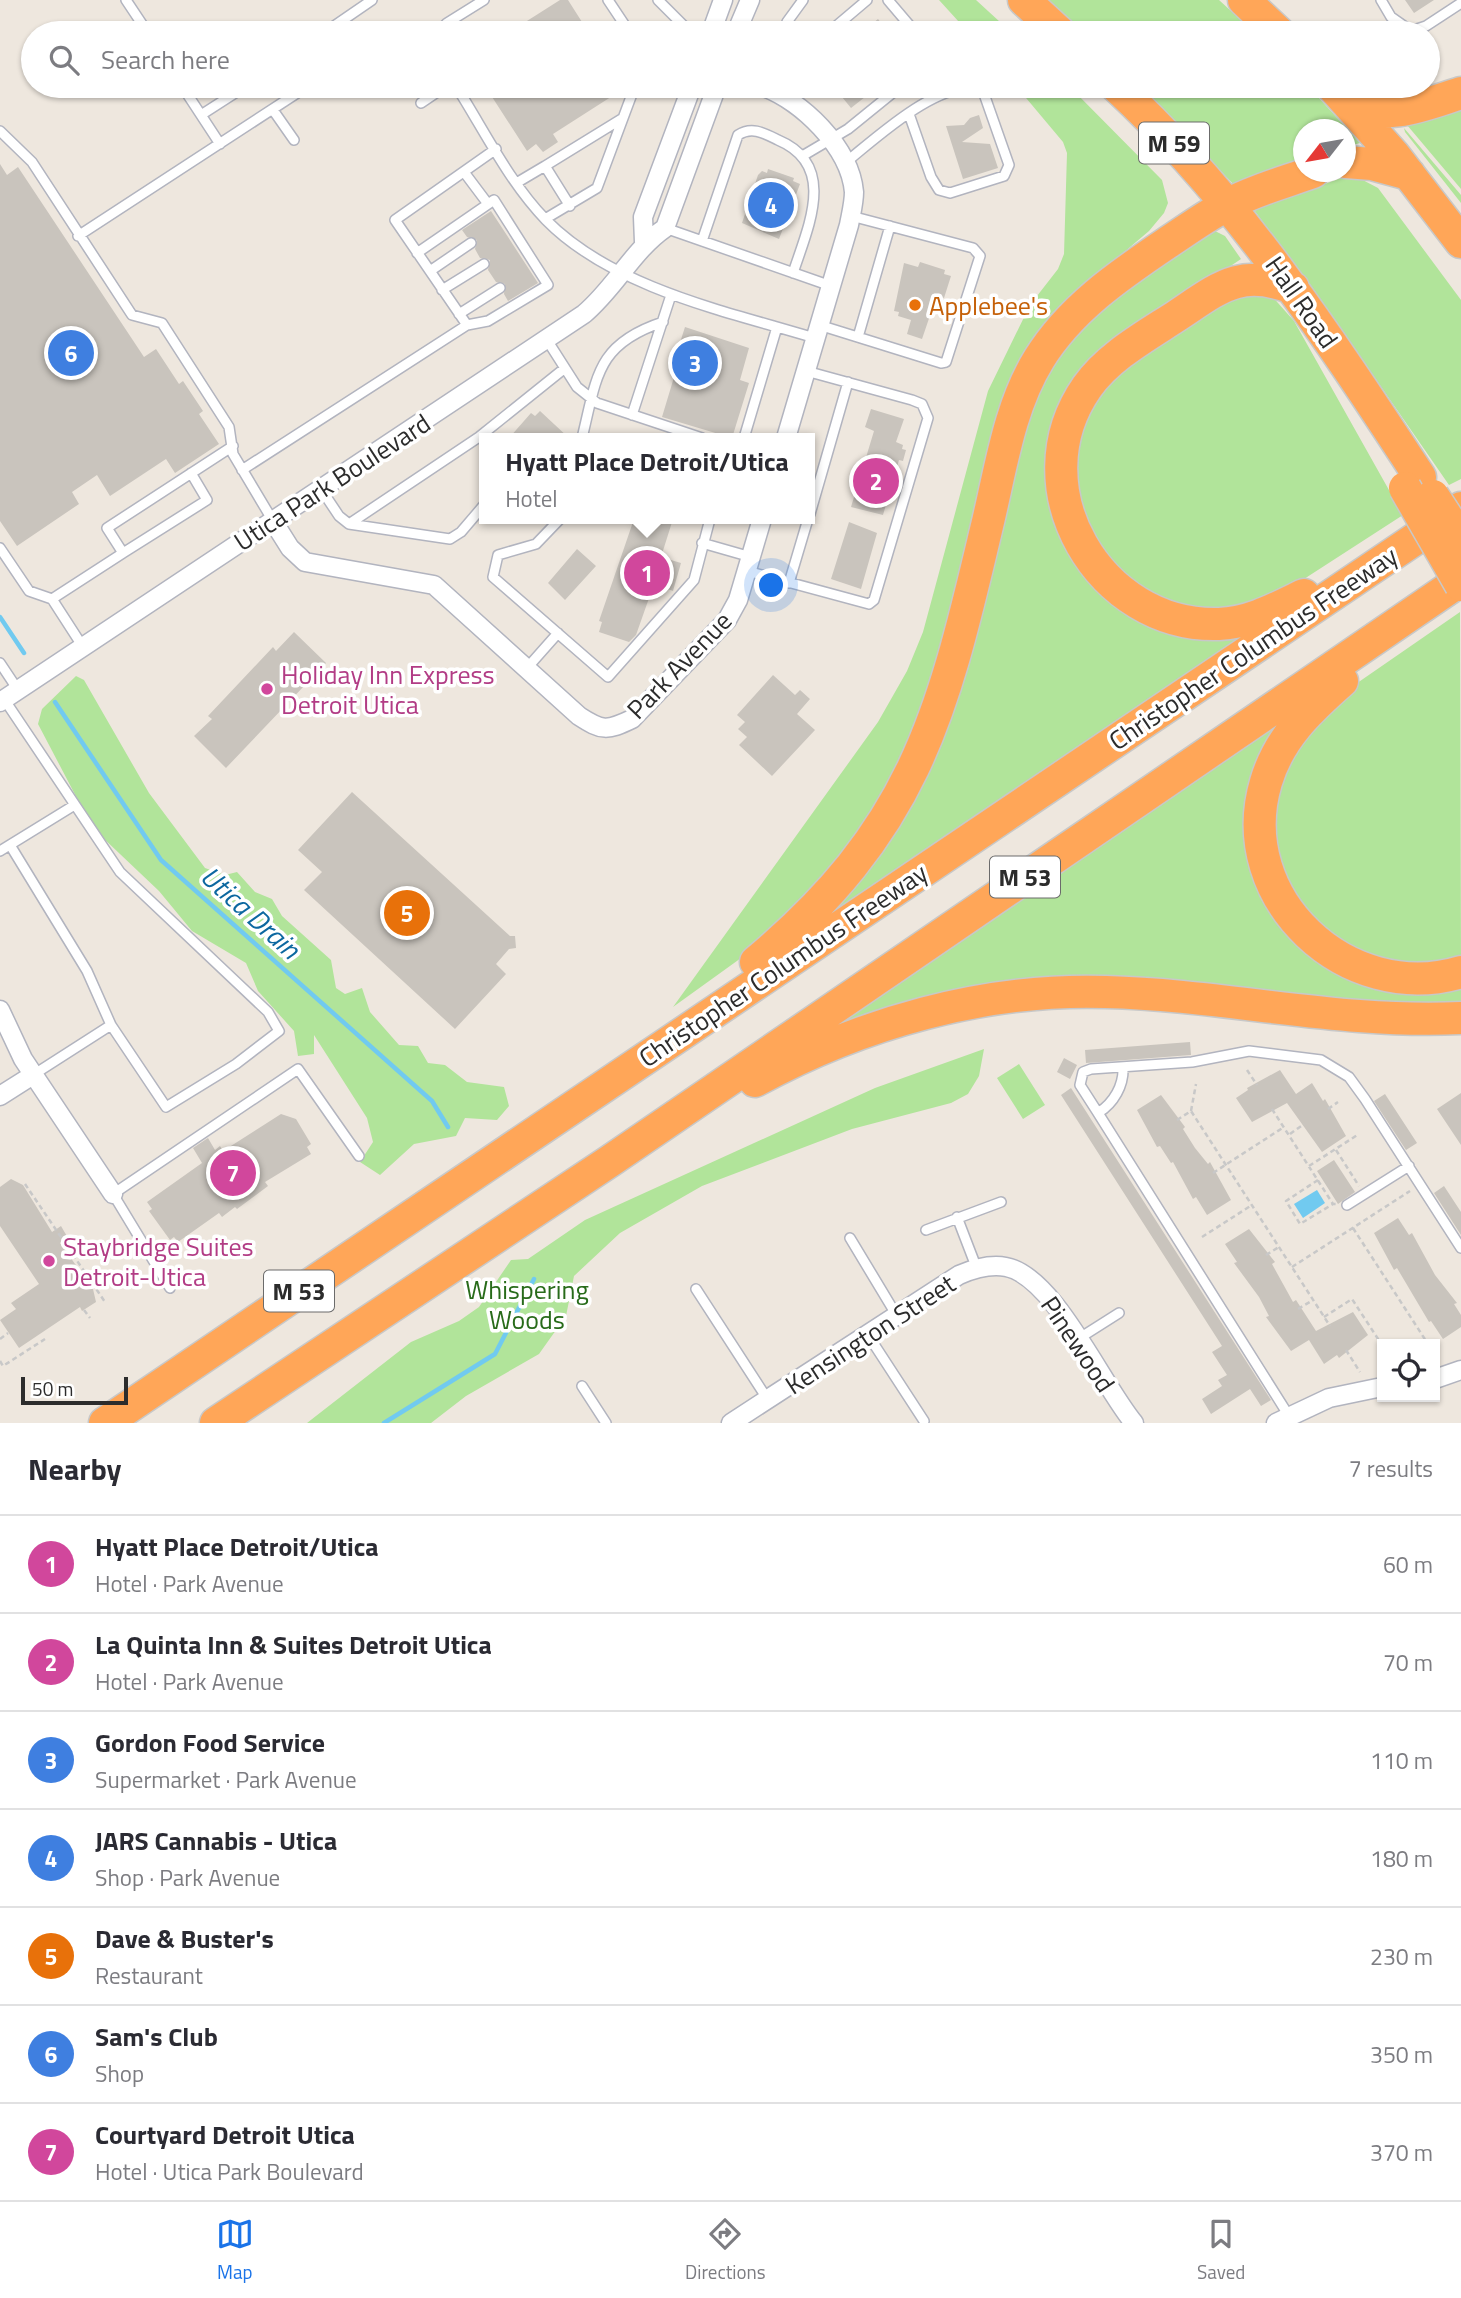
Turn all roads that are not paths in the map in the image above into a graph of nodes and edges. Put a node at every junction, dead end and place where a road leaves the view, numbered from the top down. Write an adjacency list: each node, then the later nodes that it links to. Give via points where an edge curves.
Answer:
1 (126, 0): 15 (lane)
2 (372, 0): 16 (lane)
3 (484, 0): 17 (lane)
4 (608, 0): 18 (lane)
5 (657, 0): 19 (lane)
6 (723, 0): 20 (street)
7 (750, 0): 21 (street)
8 (803, 0): 22 (lane)
9 (867, 0): 23 (lane)
10 (888, 0): 24 (lane)
11 (1024, 0): 25 (highway)
12 (1244, 0): 26 (highway)
13 (1381, 0): 27 (lane)
14 (1461, 3): 28 (lane)
15 (140, 21)
16 (341, 21)
17 (450, 21)
18 (623, 21)
19 (679, 21)
20 (715, 21)
21 (741, 21)
22 (788, 21)
23 (842, 21)
24 (906, 21)
25 (1047, 21)
26 (1266, 21)
27 (1396, 21)
28 (1432, 21)
29 (1461, 93): 44 (highway, via 1393,113 1372,112)
30 (190, 98): 48 (lane)
31 (227, 98): 48 (lane)
32 (290, 98): 46 (lane)
33 (428, 98): 45 (lane)
34 (464, 98): 54 (lane)
35 (631, 98): 49 (lane)
36 (688, 98): 72 (street, Utica Park Boulevard, via 643,217)
37 (713, 98): 69 (street)
38 (785, 98): 52 (street, via 799,105)
39 (886, 98): 52 (lane)
40 (935, 98): 47 (lane)
41 (985, 98): 47 (lane, via 1009,165 1004,176 950,193 940,190 931,177)
42 (1127, 98): 64 (highway, Hall Road / M 59)
43 (1343, 98): 60 (highway)
44 (1346, 98)
45 (421, 103)
46 (273, 110): 51 (lane); 53 (lane)
47 (909, 114): 57 (lane)
48 (201, 115): 53 (lane)
49 (624, 118): 58 (lane); 65 (lane, via 597,188)
50 (0, 131): 70 (lane, via 32,162)
51 (294, 140)
52 (830, 141): 55 (lane); 57 (street)
53 (220, 144): 70 (lane)
54 (496, 149): 59 (lane); 62 (lane)
55 (804, 155): 71 (lane, via 757,131 738,135); 79 (lane, via 815,188)
56 (1356, 163): 60 (highway)
57 (844, 164): 66 (street, via 854,195)
58 (545, 166): 62 (lane); 65 (lane)
59 (464, 172): 63 (lane); 75 (lane, via 395,219)
60 (1409, 174): 73 (highway)
61 (1293, 180): 64 (highway)
62 (518, 183): 67 (lane)
63 (488, 204): 75 (lane); 87 (lane, via 494,200 531,266 548,285 488,321)
64 (1229, 204): 82 (highway, Hall Road / M 59); 139 (highway, via 1100,290 1062,327 1038,361 1011,428 940,709 909,780 876,836 834,889 787,936)
65 (570, 206): 67 (lane)
66 (851, 216): 68 (lane); 80 (street)
67 (545, 219): 78 (lane, via 579,247)
68 (890, 226): 90 (lane); 90 (lane, via 973,248 980,256 946,362)
69 (665, 228): 71 (lane); 72 (street, Utica Park Boulevard)
70 (78, 236): 103 (lane, via 132,315 162,323 229,427)
71 (702, 241): 79 (lane)
72 (644, 242): 78 (street, Utica Park Boulevard)
73 (1461, 242)
74 (471, 243): 77 (lane)
75 (417, 253): 77 (lane)
76 (484, 264): 83 (lane)
77 (429, 271): 83 (lane)
78 (624, 273): 84 (lane); 91 (street, Utica Park Boulevard, via 584,314)
79 (793, 273): 80 (lane)
80 (831, 286): 89 (street)
81 (500, 288): 85 (lane)
82 (1293, 288): 106 (highway, Hall Road / M 59, via 1385,423); 121 (highway, via 1259,279 1233,281 1103,369 1075,406 1061,452 1068,519 1086,555 1115,586 1149,608 1203,623 1252,618)
83 (442, 290): 85 (lane)
84 (671, 295): 86 (lane); 88 (lane)
85 (459, 314): 87 (lane)
86 (663, 322): 95 (lane, via 634,331 615,347 603,363); 96 (lane)
87 (467, 326): 104 (lane)
88 (777, 327): 89 (lane); 100 (lane)
89 (817, 332): 90 (lane); 93 (street)
90 (858, 337)
91 (547, 341): 92 (lane); 107 (street, Utica Park Boulevard)
92 (565, 368): 95 (lane); 97 (lane)
93 (806, 371): 94 (lane); 101 (street)
94 (848, 382): 108 (lane); 123 (lane, via 922,404 928,418 874,600 863,605)
95 (591, 399): 96 (lane); 98 (lane)
96 (632, 415): 99 (lane)
97 (484, 433)
98 (583, 433)
99 (687, 433)
100 (745, 433)
101 (787, 433)
102 (479, 437): 112 (lane)
103 (233, 446): 104 (lane); 105 (lane)
104 (242, 470): 111 (lane)
105 (191, 473): 120 (lane, via 107,527); 120 (lane, via 207,500)
106 (1413, 483): 117 (highway, Hall Road / M 59, bridge); 124 (highway, bridge)
107 (321, 489): 111 (street, Utica Park Boulevard); 112 (lane)
108 (815, 497)
109 (1461, 508): 121 (highway, Christopher Columbus Freeway / M 53)
110 (479, 511): 112 (lane, via 450,539)
111 (273, 521): 127 (street, Utica Park Boulevard); 129 (street, Park Avenue, via 305,562 434,585)
112 (349, 524)
113 (556, 524): 126 (lane, via 536,544 498,555 494,577)
114 (708, 524): 118 (lane)
115 (761, 524): 122 (street, Park Avenue)
116 (807, 524): 123 (lane)
117 (1461, 539)
118 (702, 543): 122 (lane); 126 (lane, via 694,580 608,677)
119 (0, 548): 125 (lane, via 29,591)
120 (123, 553): 125 (lane)
121 (1388, 557): 139 (highway, Christopher Columbus Freeway / M 53)
122 (749, 564): 123 (lane); 129 (street, Park Avenue, via 727,620 632,719 611,729 579,716)
123 (789, 583)
124 (1454, 586): 134 (highway, via 1297,724 1272,765 1260,824 1265,863 1276,892 1291,918 1320,946 1354,966 1393,977 1431,978); 144 (highway, M 53)
125 (52, 599): 127 (lane)
126 (558, 633): 129 (lane)
127 (83, 647): 130 (street, Utica Park Boulevard)
128 (0, 663): 130 (lane)
129 (527, 668)
130 (7, 697): 131 (lane)
131 (73, 806): 132 (lane); 137 (lane, via 120,872 268,1012 279,1031 166,1107)
132 (10, 845): 133 (lane); 137 (lane, via 87,971)
133 (0, 851)
134 (1461, 972)
135 (0, 1010): 140 (street)
136 (1461, 1018): 144 (highway, via 1360,1017 1106,992 990,1000 859,1034 774,1071)
137 (111, 1025): 140 (lane)
138 (1123, 1067): 142 (lane, via 1124,1080); 142 (lane, via 1091,1069 1080,1078); 145 (lane, via 1192,1062 1249,1051 1321,1060 1349,1077)
139 (626, 1070): 169 (highway, Christopher Columbus Freeway / M 53)
140 (33, 1075): 141 (street); 146 (street)
141 (0, 1096)
142 (1098, 1113): 166 (lane)
143 (359, 1156): 146 (lane, via 298,1069)
144 (610, 1161): 170 (highway, M 53)
145 (1409, 1166): 148 (lane); 152 (lane)
146 (113, 1194): 155 (lane)
147 (1001, 1202): 149 (lane)
148 (1343, 1205)
149 (957, 1217): 150 (lane); 153 (lane)
150 (926, 1230)
151 (850, 1238): 158 (lane)
152 (1461, 1248)
153 (977, 1269): 154 (street, Kensington Street); 158 (street, Kensington Street, via 959,1275)
154 (1017, 1270): 160 (street, Pinewood, via 1047,1294)
155 (170, 1288)
156 (696, 1289): 165 (lane)
157 (1119, 1313): 160 (lane)
158 (897, 1316): 159 (street, Kensington Street)
159 (868, 1335): 165 (street, Kensington Street); 168 (lane)
160 (1078, 1339): 172 (street, Pinewood)
161 (1461, 1370): 162 (street)
162 (1440, 1377)
163 (582, 1386): 171 (lane)
164 (1377, 1388): 166 (street, via 1347,1393)
165 (768, 1400): 167 (street, Kensington Street)
166 (1282, 1419)
167 (742, 1420)
168 (924, 1422)
169 (105, 1423)
170 (216, 1423)
171 (606, 1423)
172 (1134, 1423)

